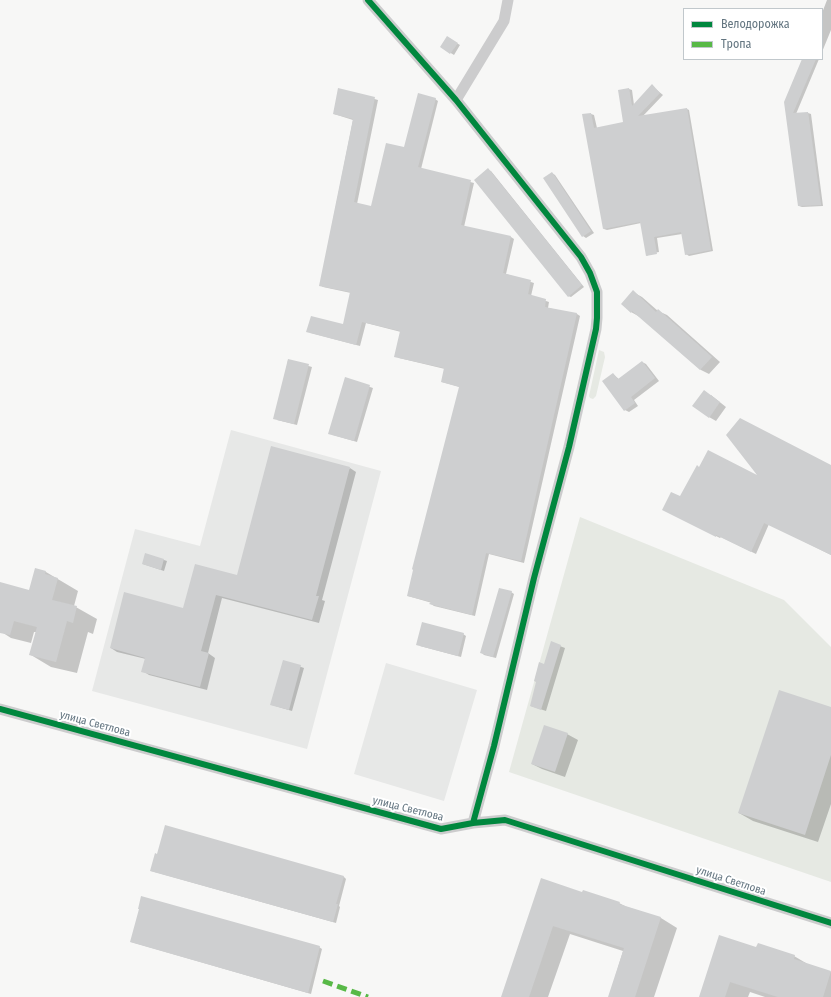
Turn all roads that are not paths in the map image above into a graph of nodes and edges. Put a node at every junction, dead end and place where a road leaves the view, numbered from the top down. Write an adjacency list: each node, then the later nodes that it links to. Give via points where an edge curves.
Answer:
1 (368, 0): 3 (street)
2 (508, 0): 3 (street, via 504,21)
3 (456, 100): 5 (street, via 581,257 597,292 596,329 569,448)
4 (0, 709): 5 (street, улица Светлова, via 441,829)
5 (473, 823): 6 (street, улица Светлова, via 505,820)
6 (831, 923)

